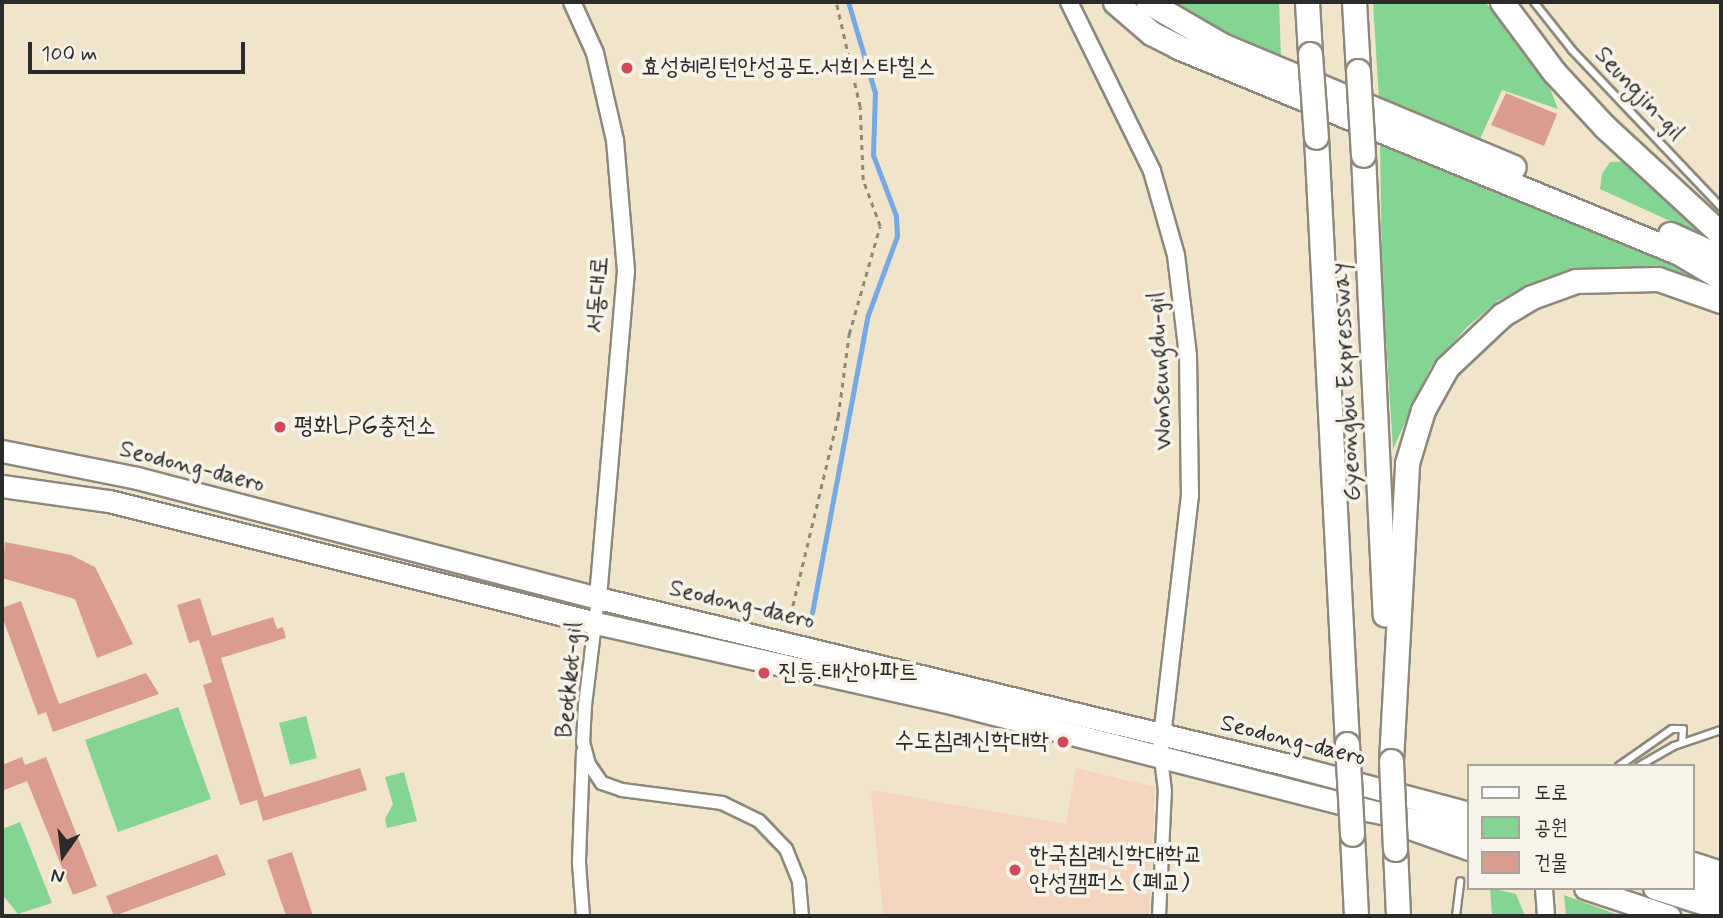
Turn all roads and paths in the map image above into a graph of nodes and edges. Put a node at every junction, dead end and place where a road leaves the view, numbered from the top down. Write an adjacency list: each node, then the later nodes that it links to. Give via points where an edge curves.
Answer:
1 (572, 2): 17 (street, 서동대로, via 595,53 615,140 626,271)
2 (836, 2): 19 (path, via 860,107 863,180 880,226 849,334 823,487)
3 (1069, 2): 21 (street, Wonseungdu-gil, via 1152,171 1176,255 1188,356 1189,495)
4 (1115, 2): 13 (highway, via 1151,33 1178,47 1679,253)
5 (1148, 2): 12 (highway, via 1222,45)
6 (1307, 2): 46 (highway, Gyeongbu Expressway, bridge)
7 (1354, 2): 25 (highway, Gyeongbu Expressway, bridge)
8 (1502, 2): 11 (highway, via 1554,72 1605,127)
9 (1534, 2): 10 (lane, Seungjin-gil, via 1654,140)
10 (1721, 207)
11 (1721, 234)
12 (1721, 257)
13 (1721, 278)
14 (1721, 301): 25 (highway, via 1658,279 1576,281 1532,297 1502,315 1447,367 1423,410 1408,463)
15 (2, 451): 17 (main road, Seodong-daero, via 137,478)
16 (2, 486): 18 (main road, Seodong-daero, via 109,501)
17 (598, 598): 18 (street, Beotkkot-gil); 19 (main road, Seodong-daero)
18 (596, 624): 22 (street, Beotkkot-gil); 24 (main road, Seodong-daero, via 943,701)
19 (783, 642): 21 (main road, Seodong-daero)
20 (1721, 730): 23 (lane)
21 (1162, 736): 24 (street, Wonseungdu-gil); 28 (main road, Seodong-daero)
22 (583, 742): 43 (street, via 579,863); 44 (street, Beotkkot-gil, via 589,765 602,783 622,790 722,803 760,821 786,849 799,882)
23 (1682, 742): 26 (lane, via 1684,729 1672,729); 27 (lane)
24 (1161, 759): 30 (main road, Seodong-daero, via 1272,782); 45 (street, via 1165,791)
25 (1391, 761): 47 (highway, bridge)
26 (1622, 764)
27 (1643, 764)
28 (1366, 786): 29 (main road); 31 (main road, Seodong-daero)
29 (1468, 803)
30 (1367, 810): 32 (main road, Seodong-daero); 33 (main road)
31 (1468, 813)
32 (1468, 831)
33 (1468, 849)
34 (1695, 864): 35 (main road)
35 (1721, 872)
36 (1460, 881): 48 (lane)
37 (1695, 881): 38 (main road)
38 (1721, 889)
39 (1544, 890): 49 (street)
40 (1590, 890): 50 (main road)
41 (1660, 890): 42 (main road)
42 (1721, 909)
43 (583, 916)
44 (802, 916)
45 (1159, 916)
46 (1356, 916)
47 (1398, 916)
48 (1456, 916)
49 (1545, 916)
50 (1669, 916)

